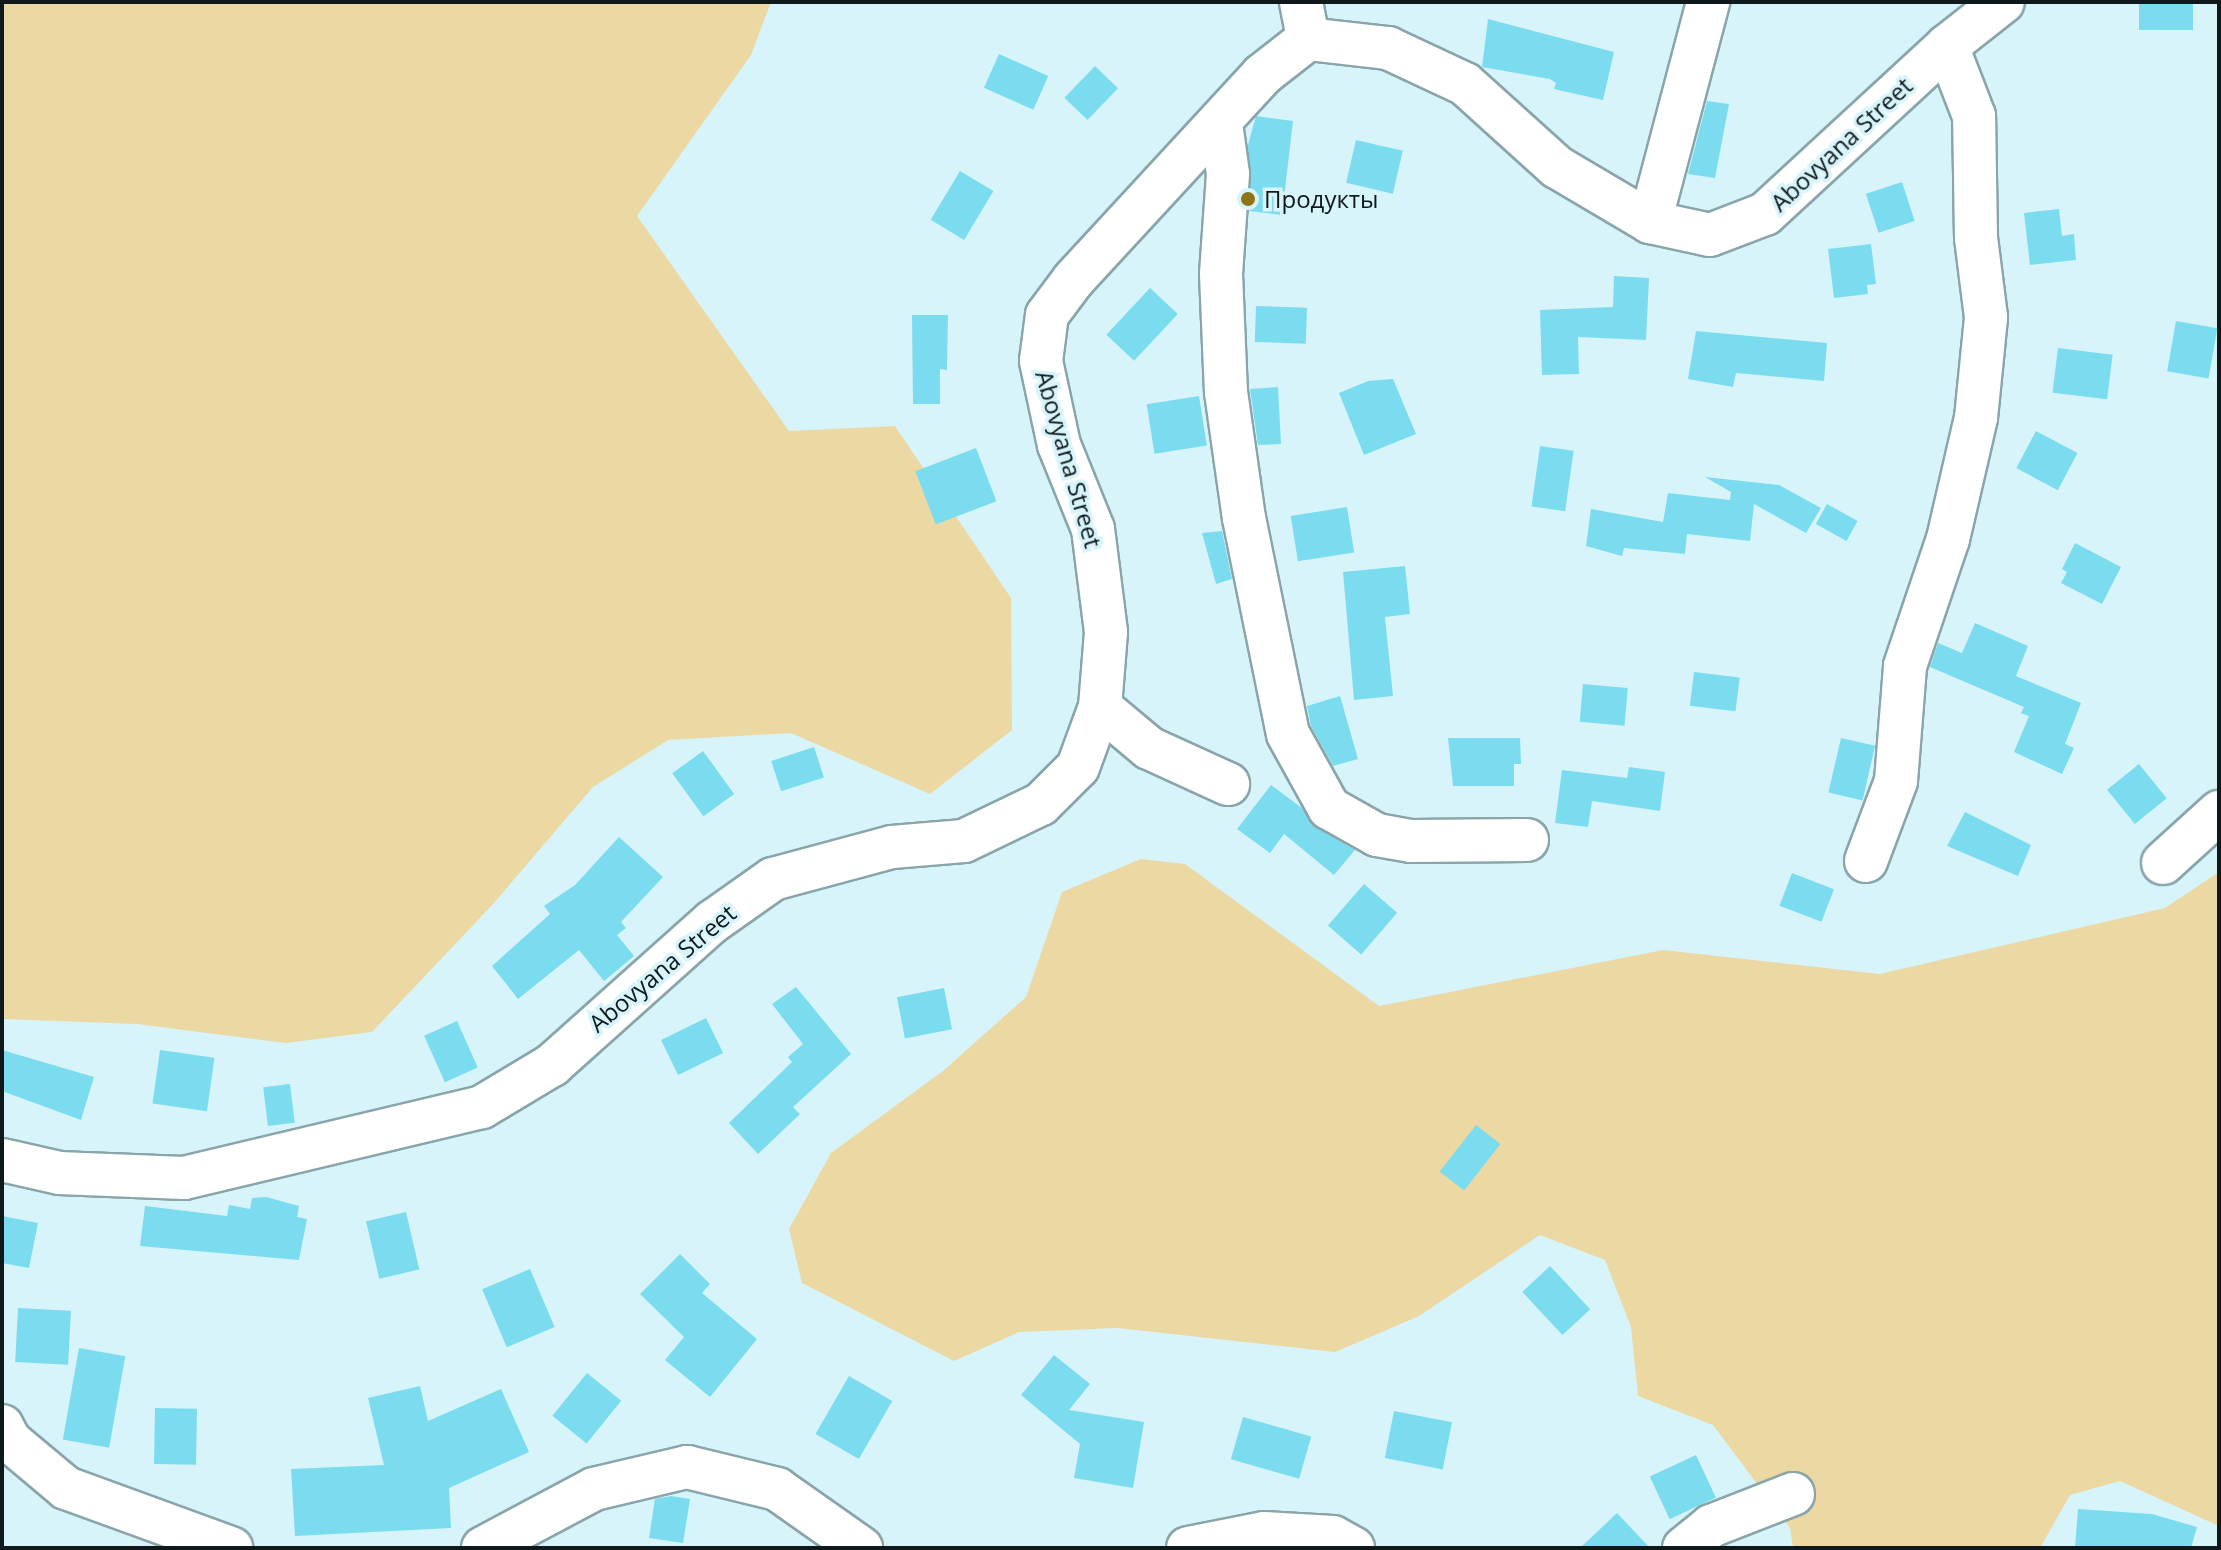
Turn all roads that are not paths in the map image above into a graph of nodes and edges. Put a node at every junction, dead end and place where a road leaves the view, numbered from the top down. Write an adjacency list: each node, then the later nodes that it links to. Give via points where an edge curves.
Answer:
1 (1708, 2): 6 (street)
2 (2003, 2): 4 (street, Abovyana Street)
3 (1305, 20): 5 (street, Abovyana Street); 6 (street, Abovyana Street, via 1388,48 1465,84 1557,167)
4 (1947, 46): 6 (street, Abovyana Street, via 1765,214 1710,235); 11 (street, via 1974,116 1976,238 1986,317 1976,418 1948,539 1905,666 1896,781)
5 (1221, 123): 7 (street, Abovyana Street, via 1074,279 1047,315 1044,375 1059,445 1093,529 1106,632); 10 (street, via 1228,174 1221,274 1226,392 1244,518 1288,734 1329,808 1377,835 1411,841)
6 (1650, 222)
7 (1100, 707): 8 (street, via 1149,748); 13 (street, Abovyana Street, via 1078,767 1041,804 964,841 892,847 773,879 712,922 552,1065 482,1107 184,1178 59,1173)
8 (1228, 784)
9 (2219, 812): 12 (street)
10 (1527, 840)
11 (1866, 861)
12 (2163, 863)
13 (2, 1160)
14 (2, 1426): 16 (street, via 10,1441 66,1488)
15 (1793, 1494): 21 (street, via 1711,1526)
16 (231, 1548)
17 (483, 1548): 18 (street, via 594,1489 687,1467 777,1489)
18 (861, 1548)
19 (1188, 1548): 20 (street, via 1264,1533 1333,1537)
20 (1353, 1548)
21 (1684, 1548)

